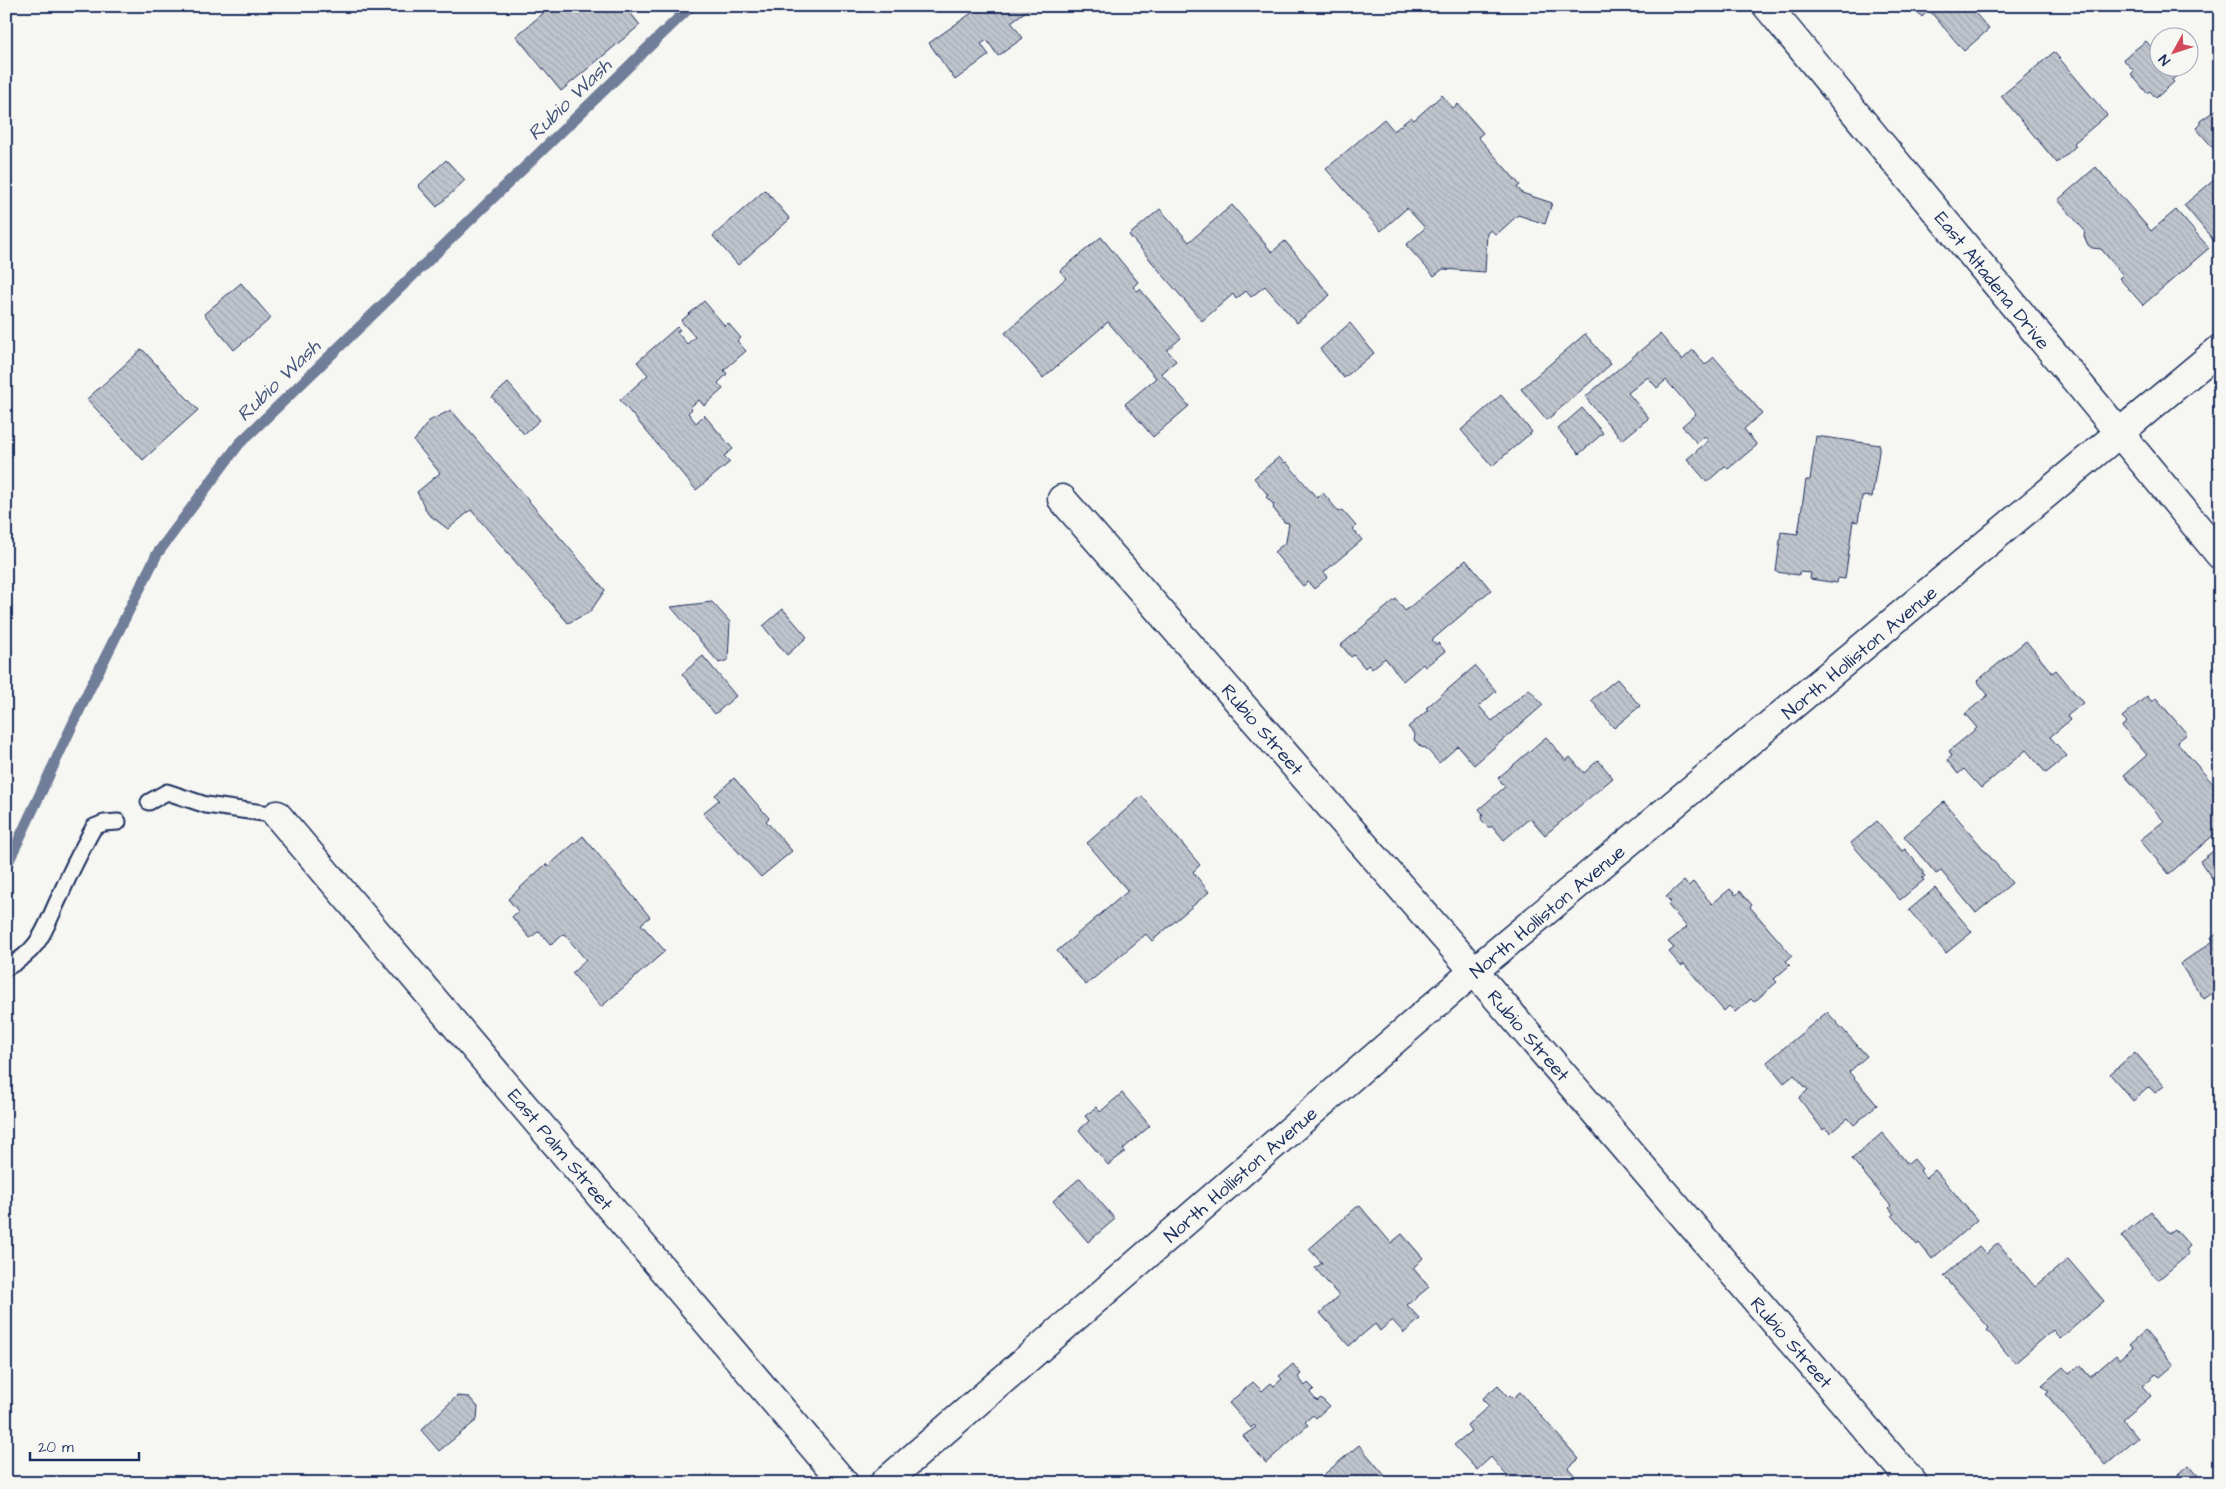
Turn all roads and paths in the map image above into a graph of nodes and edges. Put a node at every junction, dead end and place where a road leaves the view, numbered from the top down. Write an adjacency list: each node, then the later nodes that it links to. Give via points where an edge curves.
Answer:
1 (1767, 6): 3 (street, East Altadena Drive)
2 (2220, 349): 3 (street, North Holliston Avenue)
3 (2120, 434): 5 (street, East Altadena Drive); 10 (street, North Holliston Avenue)
4 (1062, 499): 10 (street, Rubio Street)
5 (2220, 555)
6 (150, 802): 7 (lane, via 167,792 206,806)
7 (277, 815): 11 (street, East Palm Street)
8 (118, 822): 9 (lane, via 94,827 44,933 22,960)
9 (6, 968)
10 (1474, 971): 12 (street, North Holliston Avenue); 13 (street, Rubio Street)
11 (844, 1483)
12 (884, 1483)
13 (1913, 1483)

